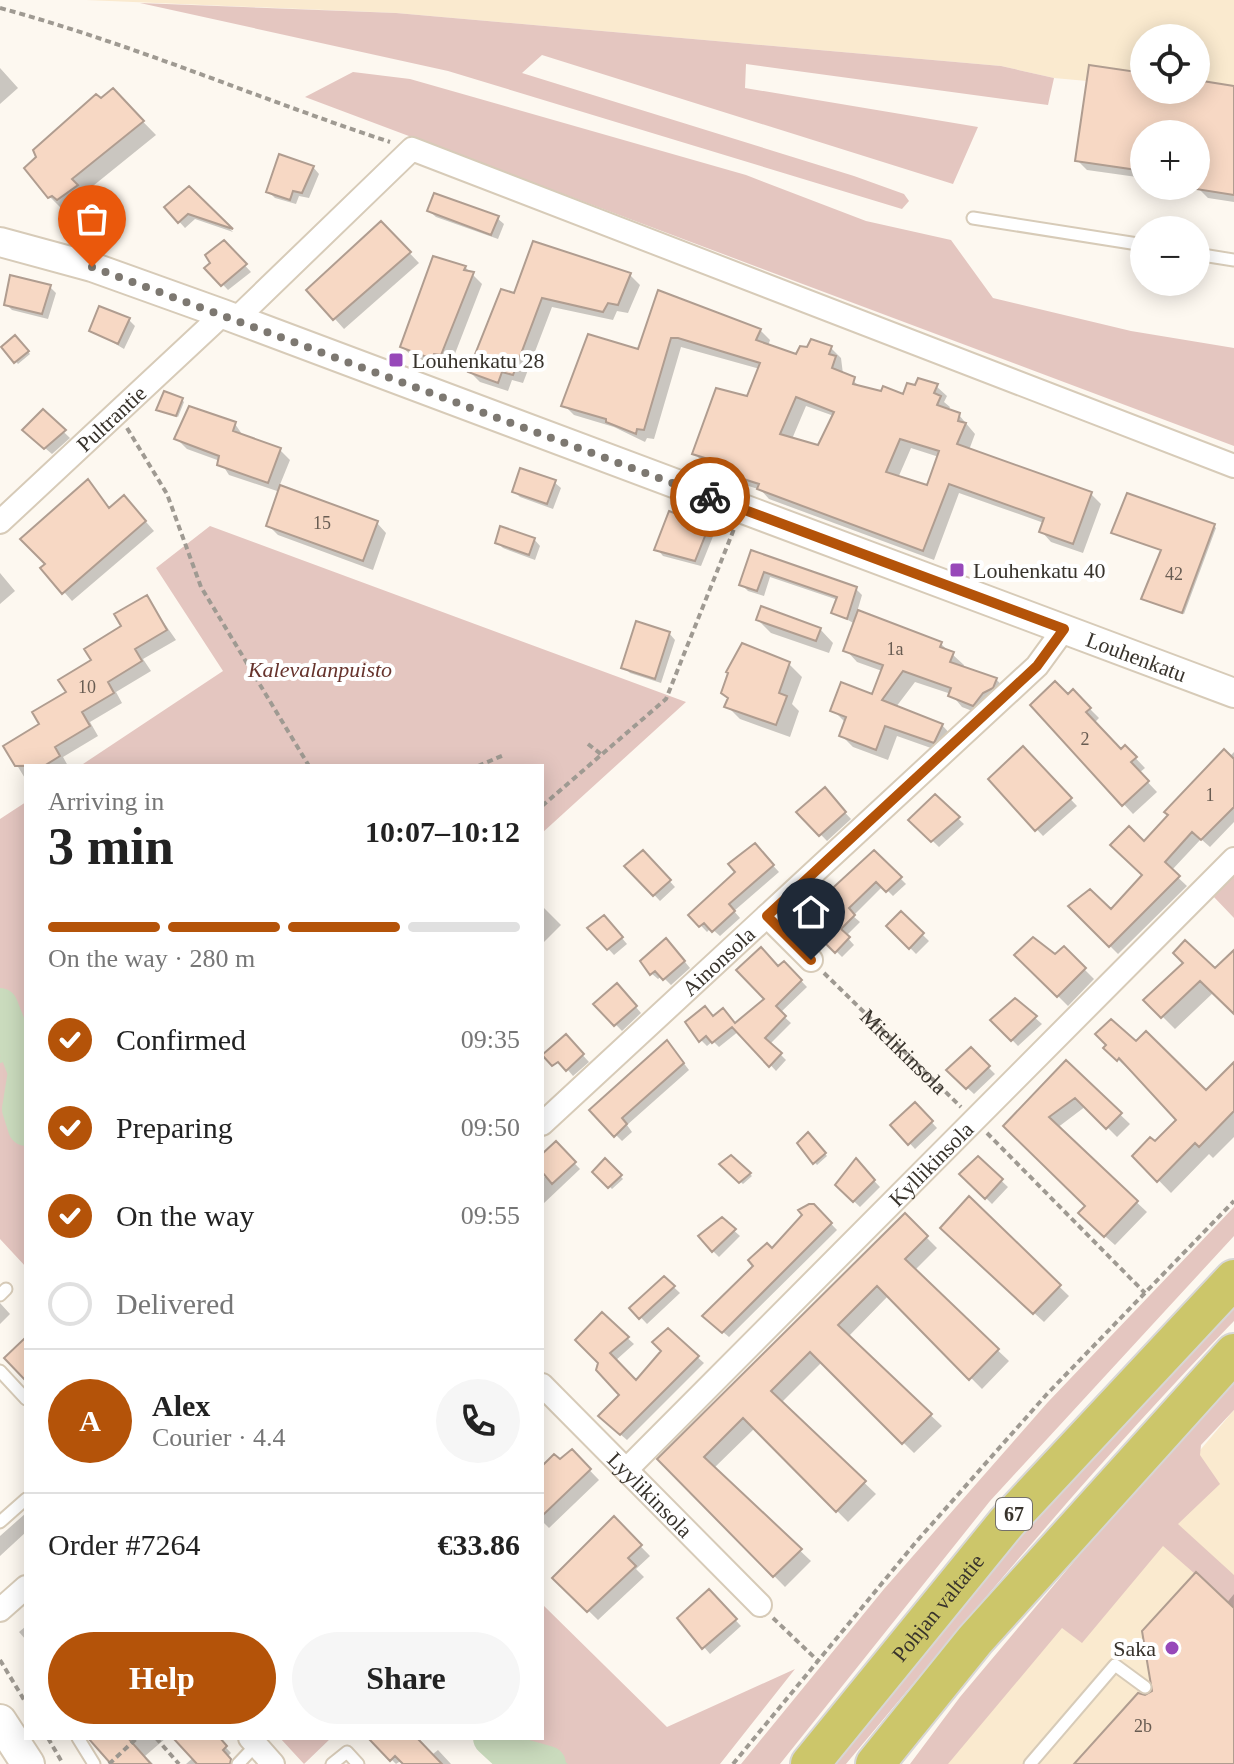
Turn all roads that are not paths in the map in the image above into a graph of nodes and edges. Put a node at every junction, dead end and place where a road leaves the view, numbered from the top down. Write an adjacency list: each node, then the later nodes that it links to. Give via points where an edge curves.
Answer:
1 (973, 218): 3 (lane)
2 (0, 242): 6 (street, Louhenkatu, via 92,267)
3 (1130, 243)
4 (1210, 256): 5 (lane)
5 (1234, 260)
6 (229, 317): 7 (street, Pultrantie, via 412,149); 8 (street, Pultrantie); 9 (street, Louhenkatu)
7 (1234, 466)
8 (0, 522)
9 (1064, 629): 10 (street, Louhenkatu); 12 (street, Ainonsola, via 1037,666)
10 (1234, 693)
11 (1234, 859): 20 (street, Kyllikinsola)
12 (767, 916): 13 (street); 14 (street, Ainonsola)
13 (811, 960)
14 (544, 1122)
15 (1234, 1279): 37 (highway, Pohjan valtatie / 67, via 1007,1522)
16 (1234, 1353): 26 (highway, 67)
17 (0, 1371): 19 (lane)
18 (544, 1387): 20 (street, Lyylikinsola)
19 (24, 1397)
20 (626, 1470): 24 (street, Lyylikinsola)
21 (24, 1501): 22 (lane)
22 (0, 1522)
23 (24, 1589): 25 (street)
24 (760, 1605)
25 (0, 1610)
26 (975, 1640): 38 (highway, 67); 39 (highway)
27 (1145, 1687): 40 (lane, via 1115,1665)
28 (0, 1721): 31 (main road)
29 (79, 1740): 32 (lane)
30 (253, 1742): 33 (lane); 34 (street)
31 (28, 1764)
32 (94, 1764)
33 (238, 1764)
34 (273, 1764)
35 (332, 1764): 36 (lane, via 347,1752)
36 (358, 1764)
37 (810, 1764)
38 (875, 1764)
39 (899, 1764)
40 (1030, 1764)

